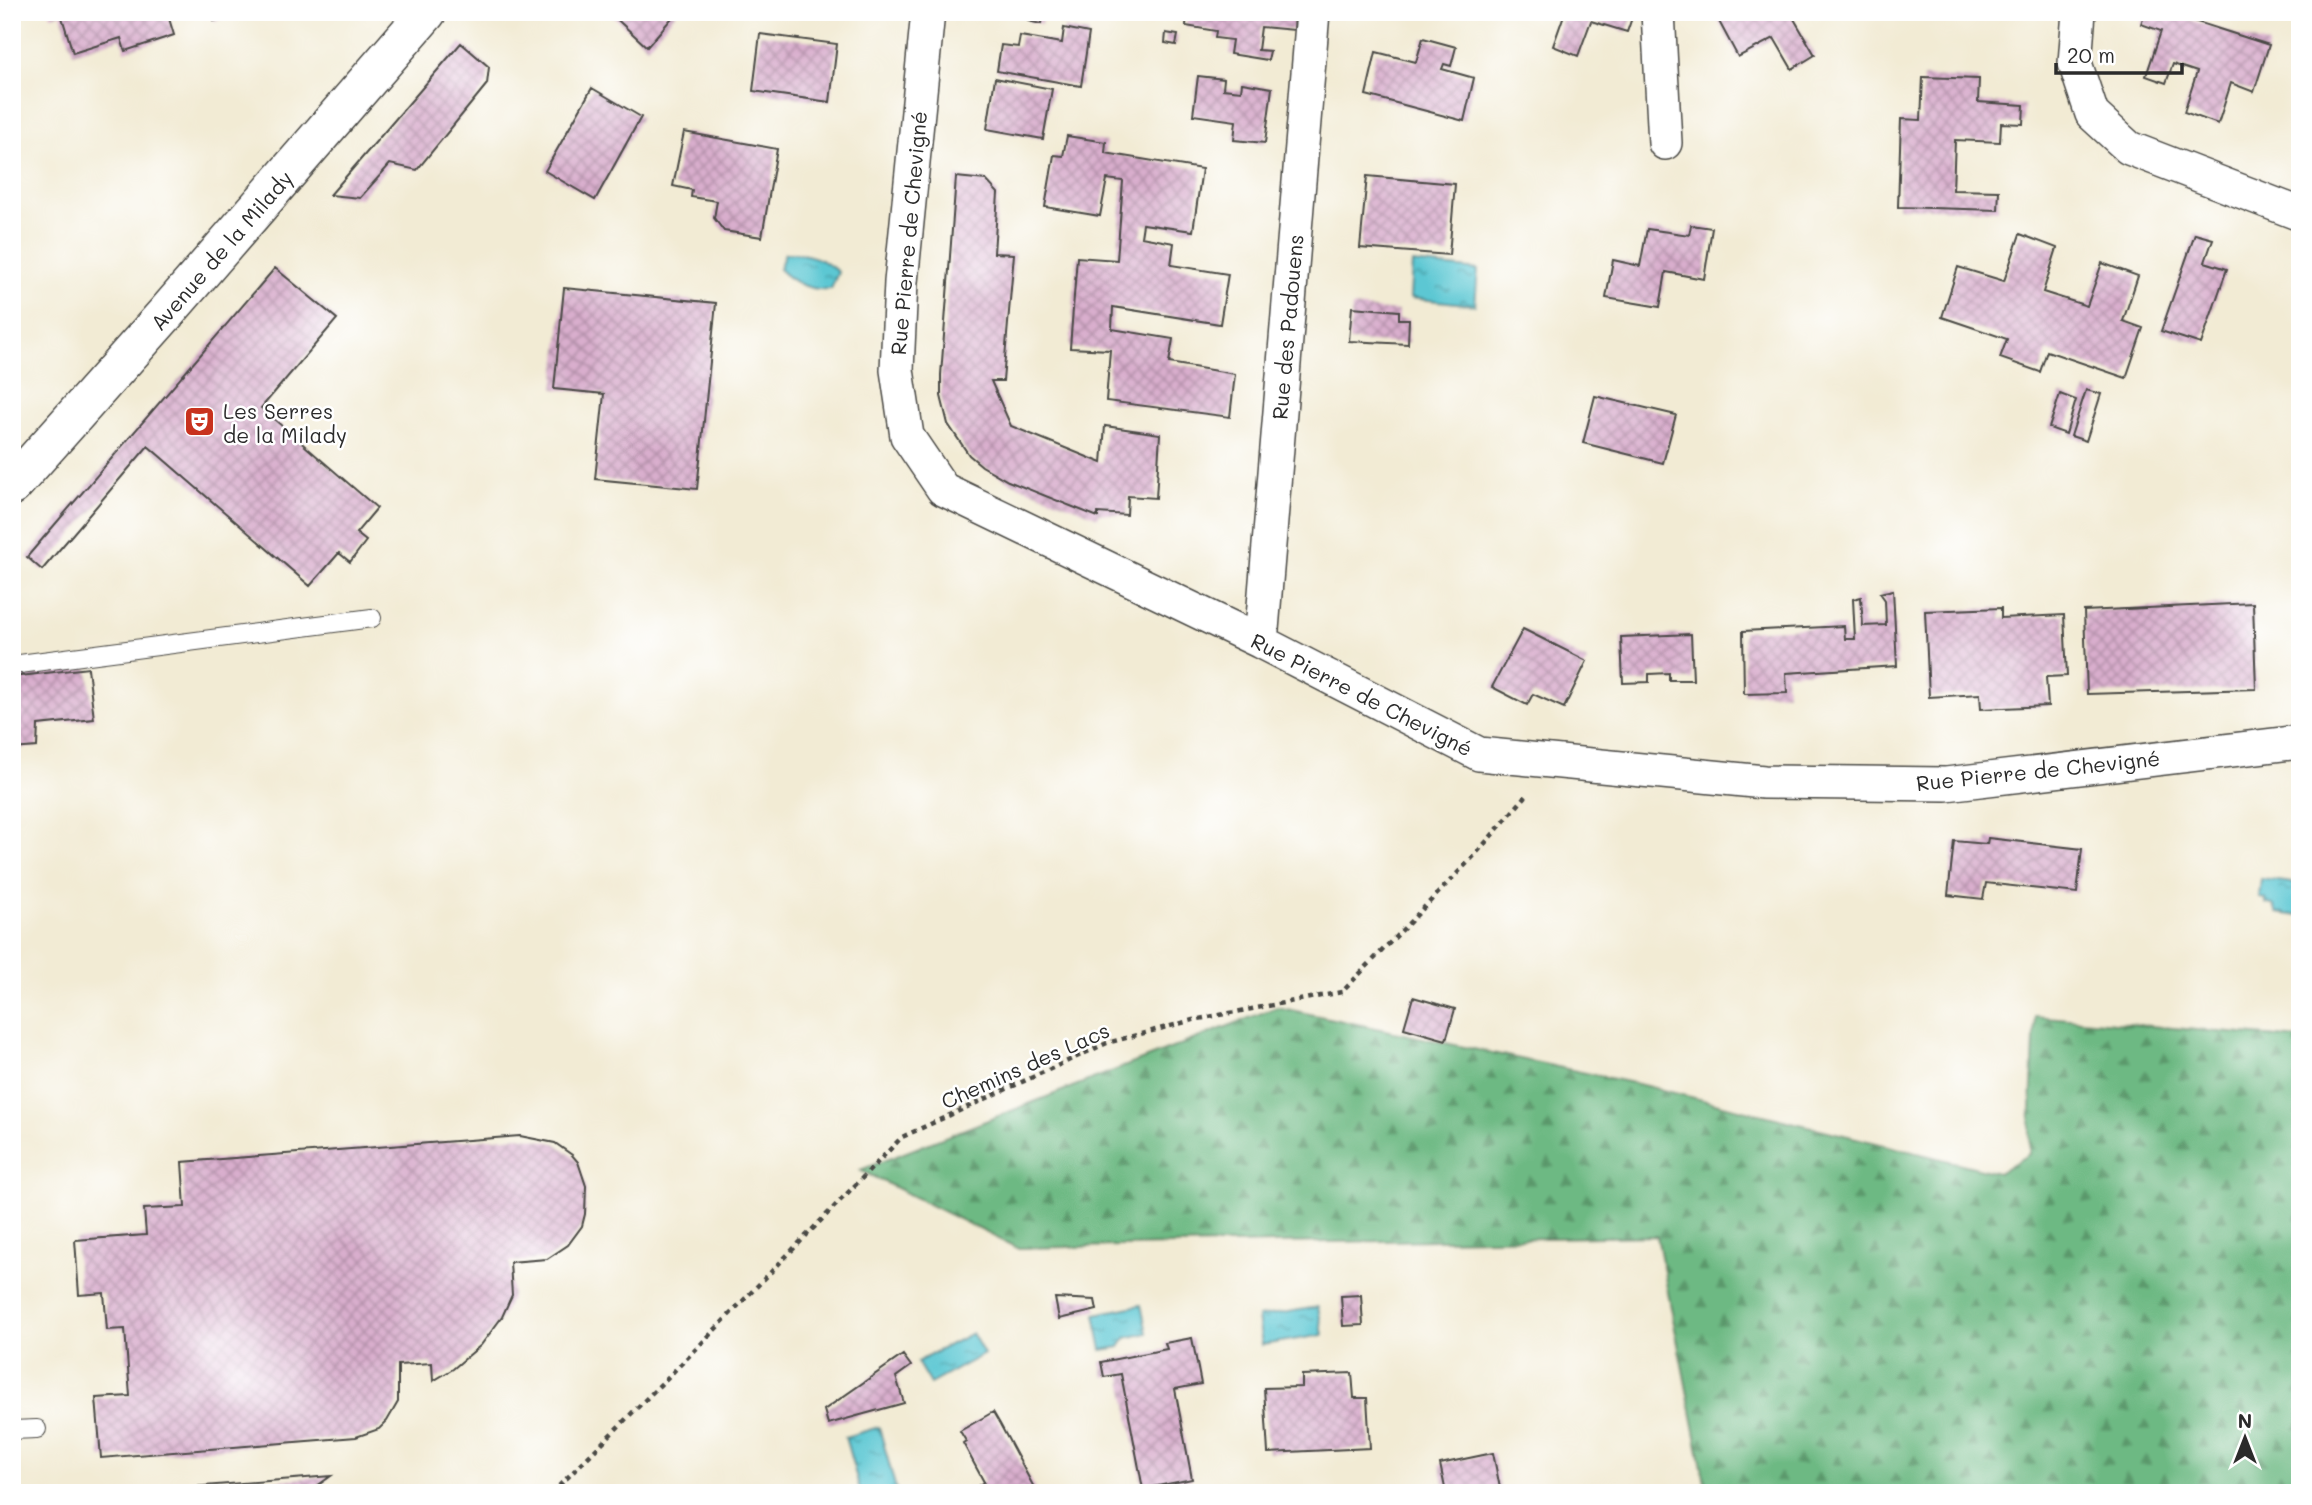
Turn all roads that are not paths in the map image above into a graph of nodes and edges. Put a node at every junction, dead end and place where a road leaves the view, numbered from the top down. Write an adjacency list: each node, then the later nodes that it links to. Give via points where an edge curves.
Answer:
1 (427, 12): 8 (main road, Avenue de la Milady)
2 (928, 12): 10 (street, Rue Pierre de Chevigné, via 901,282 897,370 907,436 943,489)
3 (1313, 12): 10 (street, Rue des Padouens)
4 (1658, 12): 6 (street)
5 (2079, 12): 7 (street, via 2075,63 2092,114 2129,148)
6 (1665, 143)
7 (2300, 214)
8 (12, 486)
9 (372, 618): 11 (lane)
10 (1261, 642): 12 (street, Rue Pierre de Chevigné, via 1479,754 1764,782 1946,784)
11 (12, 664)
12 (2300, 742)
13 (37, 1429): 14 (lane)
14 (12, 1430)

